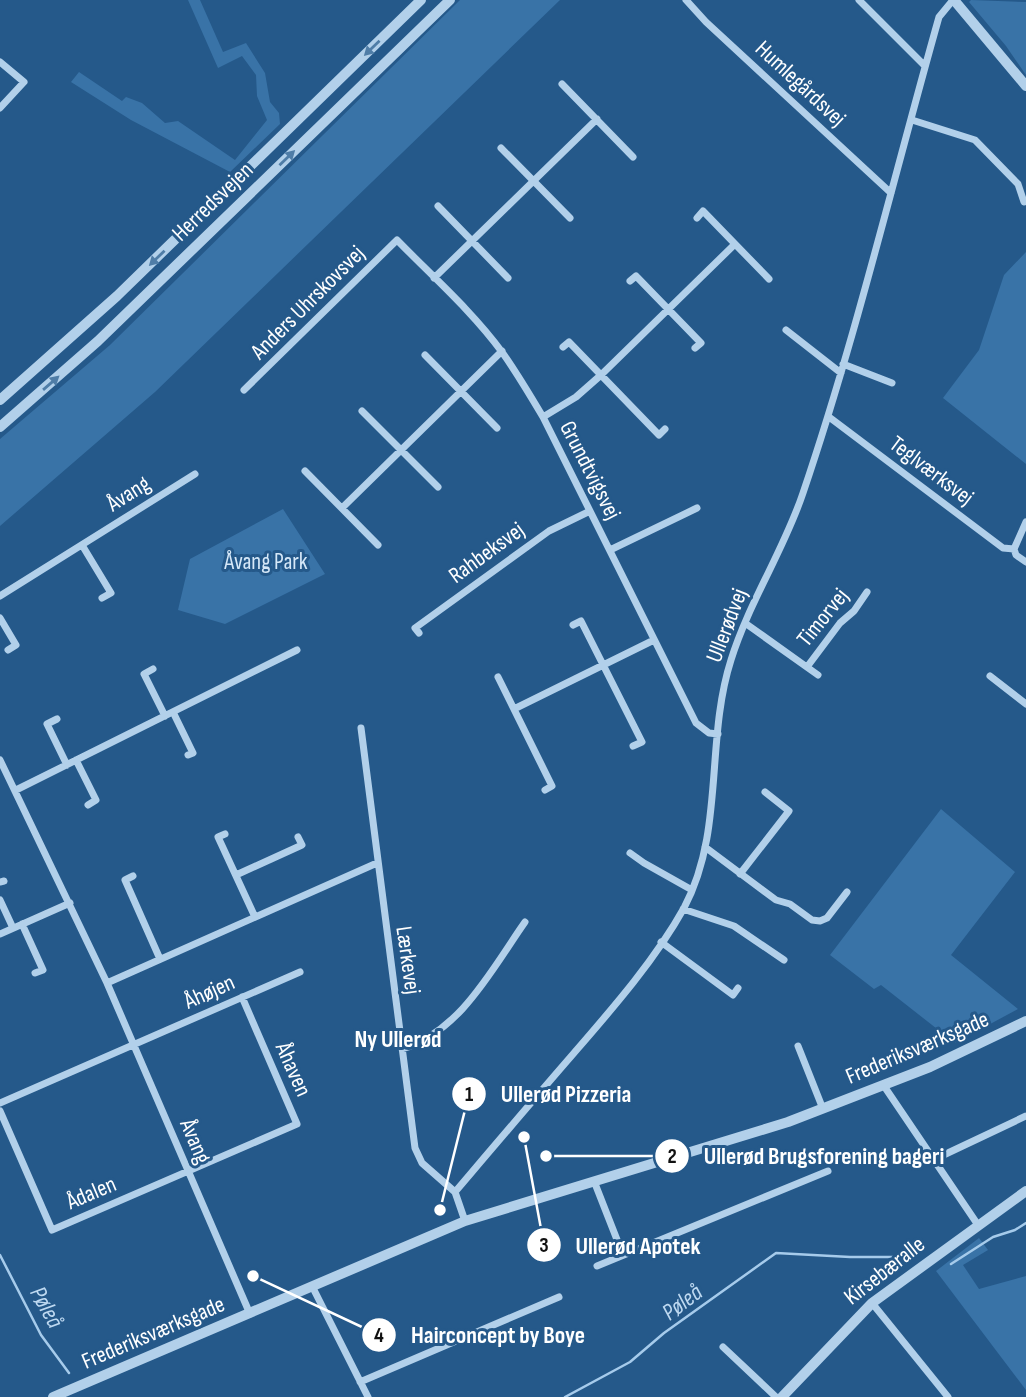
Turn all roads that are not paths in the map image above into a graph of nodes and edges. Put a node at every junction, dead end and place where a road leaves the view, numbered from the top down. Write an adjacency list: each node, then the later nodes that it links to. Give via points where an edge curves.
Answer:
1 (421, 0): 40 (street, Herredsvejen, one-way to 40, via 117,296)
2 (450, 0): 44 (street, Herredsvejen, one-way to 2, via 98,341)
3 (686, 0): 16 (street, Humlegårdsvej)
4 (859, 0): 7 (street)
5 (953, 0): 7 (street, Ullerødvej, via 939,17); 9 (street)
6 (0, 62): 10 (street, via 23,82)
7 (925, 66): 12 (street, Ullerødvej)
8 (562, 84): 11 (street)
9 (1026, 86)
10 (0, 108)
11 (597, 119): 14 (street); 15 (street)
12 (912, 120): 16 (street, Ullerødvej); 17 (street, via 975,140 1018,184)
13 (501, 148): 15 (street)
14 (634, 157)
15 (534, 181): 19 (street); 22 (street)
16 (891, 193): 34 (street, Ullerødvej)
17 (1024, 202)
18 (438, 205): 22 (street)
19 (570, 218)
20 (697, 218): 23 (street, via 703,211)
21 (397, 240): 24 (street, Grundtvigsvej); 38 (street, Anders Uhrskovsvej)
22 (473, 241): 24 (street); 25 (street)
23 (735, 244): 26 (street); 28 (street)
24 (435, 278): 32 (street, Grundtvigsvej)
25 (508, 278)
26 (769, 279)
27 (630, 281): 28 (street, via 636,276)
28 (668, 309): 31 (street, via 701,343); 36 (street)
29 (786, 330): 35 (street)
30 (563, 347): 36 (street, via 569,342)
31 (695, 348)
32 (502, 351): 39 (street); 42 (street, Grundtvigsvej)
33 (425, 355): 39 (street)
34 (843, 364): 35 (street, Ullerødvej); 37 (street)
35 (841, 373): 43 (street, Ullerødvej)
36 (601, 375): 42 (street); 46 (street, via 659,435)
37 (892, 383)
38 (244, 390)
39 (461, 391): 45 (street); 47 (street)
40 (0, 400)
41 (362, 411): 47 (street)
42 (543, 417): 53 (street, Grundtvigsvej)
43 (829, 417): 59 (street, Teglværksvej, via 1003,548); 66 (street, Ullerødvej, via 801,500)
44 (0, 428)
45 (498, 428)
46 (665, 429)
47 (401, 450): 50 (street); 51 (street)
48 (305, 471): 51 (street)
49 (195, 474): 57 (street, Åvang)
50 (438, 487)
51 (342, 508): 58 (street)
52 (697, 508): 60 (street)
53 (590, 511): 60 (street, Grundtvigsvej); 68 (street, Rahbeksvej, via 549,531 415,628)
54 (1026, 522): 56 (street)
55 (1026, 535): 56 (street)
56 (1019, 540): 59 (street)
57 (82, 545): 63 (street, Åvang); 64 (street, via 111,593)
58 (378, 545)
59 (1014, 549): 61 (street, Teglværksvej)
60 (610, 550): 69 (street, Grundtvigsvej)
61 (1026, 562)
62 (867, 592): 73 (street, Timorvej)
63 (0, 596)
64 (102, 598)
65 (0, 618): 70 (street, via 16,645)
66 (745, 622): 73 (street, Timorvej); 84 (street, Ullerødvej, via 730,660)
67 (573, 625): 72 (street, via 581,621)
68 (419, 633)
69 (654, 640): 72 (street); 84 (street, Grundtvigsvej, via 696,723)
70 (8, 650)
71 (297, 650): 80 (street)
72 (603, 665): 79 (street); 85 (street, via 642,742)
73 (807, 667): 75 (street, Timorvej)
74 (153, 669): 81 (street, via 144,674)
75 (818, 675)
76 (990, 676): 78 (street)
77 (498, 677): 79 (street)
78 (1026, 704)
79 (514, 709): 91 (street, via 552,786)
80 (173, 712): 81 (street); 86 (street, via 193,753)
81 (165, 716): 88 (street)
82 (57, 719): 89 (street, via 47,724)
83 (361, 728): 98 (street, Lærkevej)
84 (718, 734): 96 (street, Ullerødvej)
85 (633, 746)
86 (187, 755)
87 (0, 760): 90 (street, Åvang)
88 (76, 760): 89 (street); 93 (street, via 96,800)
89 (67, 765): 90 (street)
90 (16, 790): 105 (street, Åvang)
91 (545, 790)
92 (765, 792): 99 (street, via 789,811)
93 (88, 804)
94 (225, 834): 100 (street, via 218,837)
95 (298, 837): 100 (street, via 302,845)
96 (705, 847): 99 (street); 102 (street, Ullerødvej)
97 (631, 853): 102 (street)
98 (377, 863): 107 (street); 123 (street, Lærkevej)
99 (740, 874): 103 (street, via 776,900 820,922)
100 (236, 875): 107 (street)
101 (133, 876): 113 (street, via 125,880)
102 (692, 890): 106 (street, Ullerødvej)
103 (847, 892)
104 (0, 900): 110 (street)
105 (70, 903): 109 (street); 117 (street, Åvang)
106 (683, 909): 112 (street, Ullerødvej); 114 (street, via 734,926)
107 (255, 917): 113 (street)
108 (524, 922): 123 (street, via 463,1010)
109 (22, 924): 110 (street); 116 (street, via 43,970)
110 (13, 928): 111 (street)
111 (0, 934)
112 (661, 942): 118 (street, via 733,995); 134 (street, Ullerødvej, via 616,1004)
113 (160, 959): 117 (street)
114 (784, 960)
115 (300, 972): 119 (street, Åhøjen)
116 (35, 973)
117 (107, 983): 121 (street, Åvang)
118 (738, 988)
119 (242, 998): 121 (street, Åhøjen); 130 (street, Åhaven, via 297,1124)
120 (1026, 1021): 124 (street, Frederiksværksgade)
121 (134, 1045): 125 (street); 130 (street, Åvang)
122 (798, 1046): 126 (street, Frederiksværksgade)
123 (402, 1049): 134 (street, Lærkevej, via 415,1148 422,1163)
124 (884, 1086): 126 (street, Frederiksværksgade); 129 (street)
125 (0, 1103)
126 (823, 1109): 132 (street, Frederiksværksgade)
127 (0, 1111): 130 (street, Ådalen, via 51,1230)
128 (1026, 1116): 129 (street)
129 (933, 1160): 136 (street)
130 (188, 1171): 142 (street, Åvang)
131 (828, 1171): 137 (street)
132 (594, 1181): 135 (street, Frederiksværksgade); 137 (street)
133 (1026, 1191): 136 (street, Kirsebæralle)
134 (455, 1192): 135 (street, Lærkevej)
135 (466, 1221): 139 (street, Frederiksværksgade)
136 (978, 1225): 141 (street, Kirsebæralle)
137 (623, 1255): 138 (street)
138 (597, 1266)
139 (312, 1286): 142 (street, Frederiksværksgade); 144 (street)
140 (559, 1297): 144 (street)
141 (872, 1303): 148 (street, Kirsebæralle); 149 (street)
142 (250, 1314): 145 (street, Frederiksværksgade)
143 (723, 1347): 147 (street)
144 (360, 1382): 146 (street)
145 (53, 1397)
146 (368, 1397)
147 (776, 1397)
148 (782, 1397)
149 (948, 1397)

